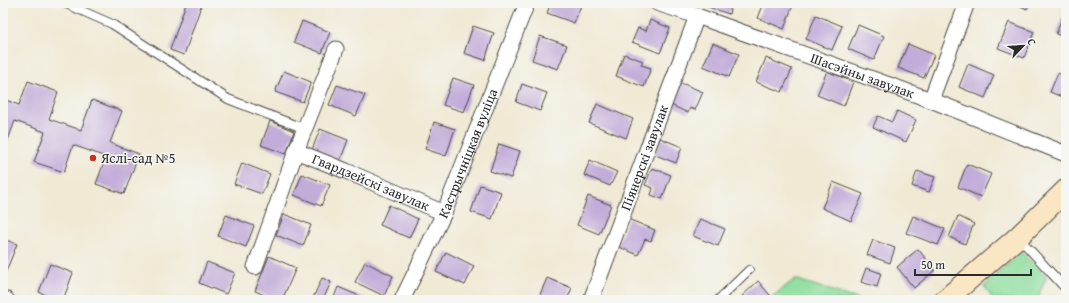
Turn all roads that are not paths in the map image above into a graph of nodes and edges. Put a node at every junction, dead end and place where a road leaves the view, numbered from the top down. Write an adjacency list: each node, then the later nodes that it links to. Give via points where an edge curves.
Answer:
1 (64, 3): 8 (lane, via 112,24 228,98)
2 (527, 3): 12 (street, Кастрычніцкая вуліца)
3 (657, 3): 5 (street, Шасэйны завулак)
4 (967, 3): 7 (street)
5 (697, 16): 7 (street, Шасэйны завулак); 21 (street, Піянерскі завулак)
6 (336, 48): 8 (street, Гвардзейскі завулак)
7 (930, 100): 10 (street, Шасэйны завулак)
8 (305, 128): 9 (street, Гвардзейскі завулак)
9 (296, 151): 12 (street, Гвардзейскі завулак); 14 (street, Гвардзейскі завулак)
10 (1066, 154)
11 (1066, 190): 13 (street)
12 (444, 213): 20 (street, Кастрычніцкая вуліца)
13 (1018, 237): 16 (lane); 17 (street)
14 (255, 267)
15 (749, 270): 22 (lane)
16 (1066, 290)
17 (954, 297)
18 (3, 299): 19 (street)
19 (6, 300)
20 (402, 300)
21 (591, 300)
22 (718, 300)

